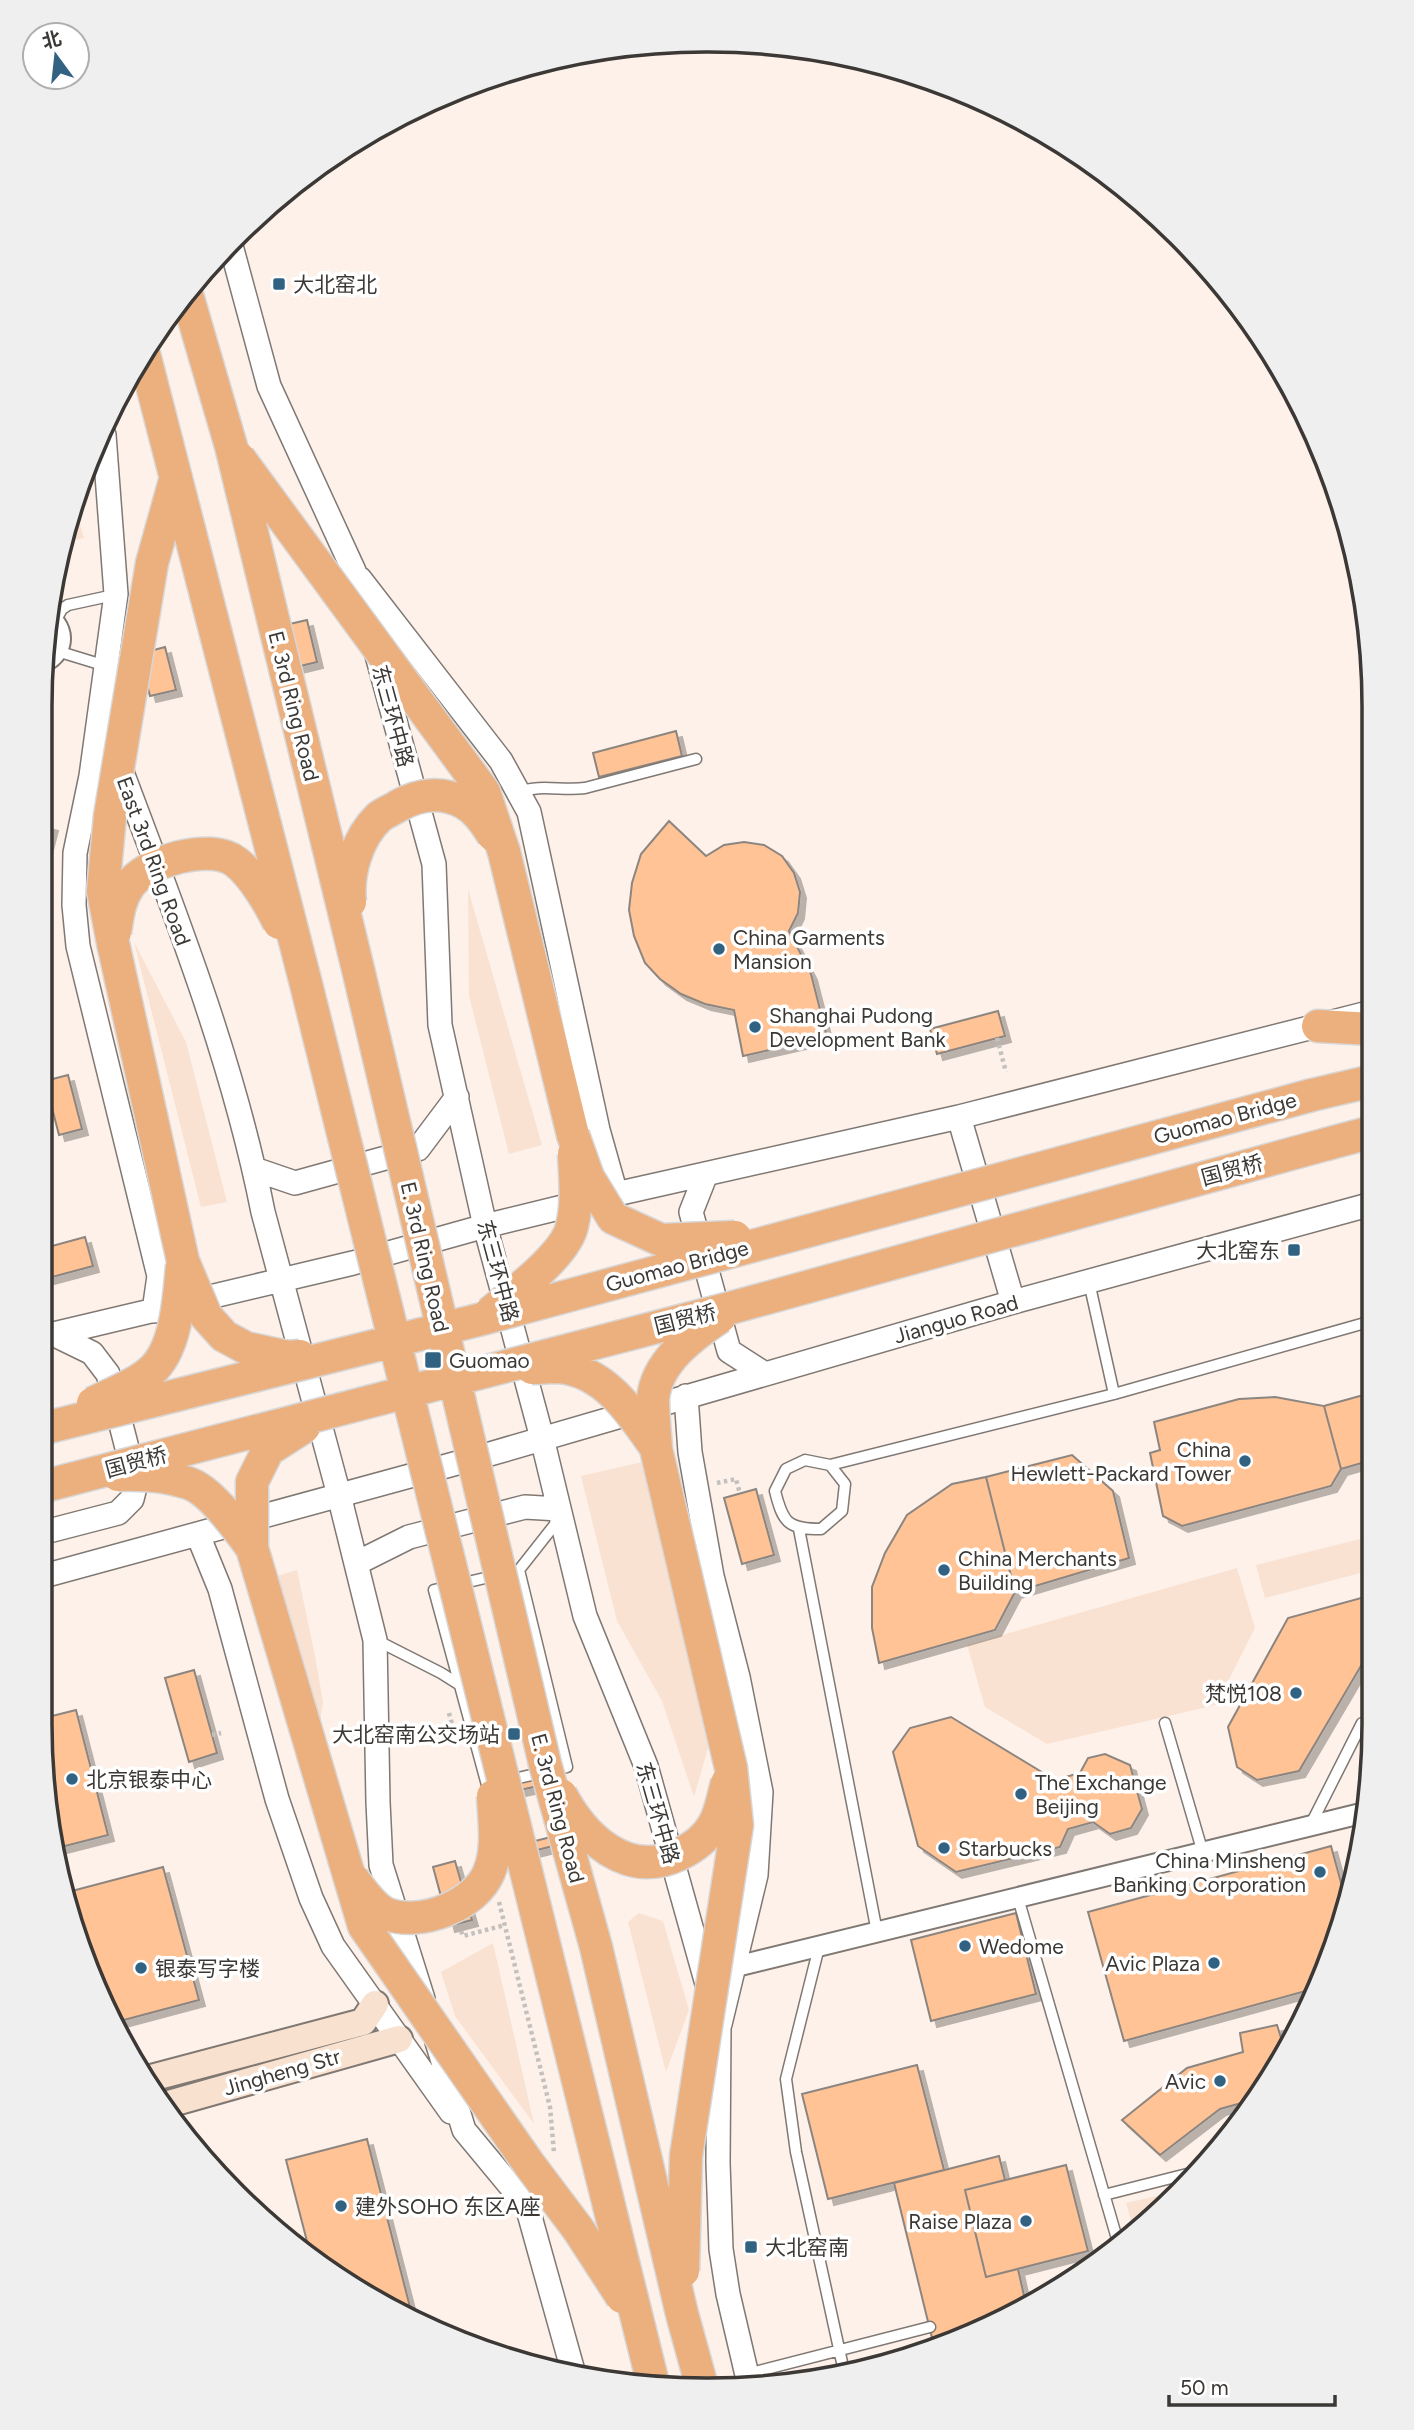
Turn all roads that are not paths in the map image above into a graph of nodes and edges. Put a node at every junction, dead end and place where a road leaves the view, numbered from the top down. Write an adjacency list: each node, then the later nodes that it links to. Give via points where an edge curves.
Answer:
1 (234, 255): 7 (street, 东三环中路, via 269,386)
2 (190, 306): 4 (highway, E. 3rd Ring Road, bridge)
3 (148, 368): 6 (highway, bridge)
4 (231, 446): 17 (highway, bridge, via 484,792); 19 (highway, E. 3rd Ring Road, bridge)
5 (105, 450): 8 (street, East 3rd Ring Road)
6 (176, 475): 18 (highway, bridge, via 152,563 110,816 103,891); 20 (highway, bridge)
7 (354, 571): 16 (street, via 501,761); 25 (street, 东三环中路, via 434,864 440,1025)
8 (116, 594): 9 (lane, via 68,605); 13 (street, East 3rd Ring Road)
9 (60, 612)
10 (57, 629): 11 (street, via 61,636)
11 (56, 646)
12 (55, 658): 13 (lane)
13 (106, 666): 14 (street, East 3rd Ring Road)
14 (100, 713): 29 (street, East 3rd Ring Road, via 229,1069); 40 (street, via 75,853 74,905 78,946 159,1276)
15 (696, 759): 16 (lane, via 585,788 532,788)
16 (519, 793): 31 (street, via 530,812 595,1117)
17 (505, 852): 19 (highway, bridge, via 481,817 448,796 428,794 379,817 352,863 349,891); 27 (highway)
18 (113, 943): 20 (highway, bridge, via 121,900 143,872 188,853 215,853 236,861 258,887); 35 (highway, bridge)
19 (358, 969): 72 (highway, E. 3rd Ring Road, bridge)
20 (306, 984): 71 (highway, bridge)
21 (1362, 1015): 22 (street)
22 (1318, 1026): 23 (highway); 26 (street)
23 (1362, 1028)
24 (1362, 1083): 34 (highway, Guomao Bridge, bridge)
25 (457, 1097): 29 (street, via 418,1149 295,1183); 33 (street, 东三环中路)
26 (959, 1117): 30 (street); 38 (street)
27 (573, 1135): 34 (highway, bridge, via 588,1177 613,1218 661,1240); 41 (highway, bridge, via 576,1185 572,1228 557,1252)
28 (1362, 1135): 39 (highway, 国贸桥, bridge)
29 (254, 1169): 36 (street, East 3rd Ring Road)
30 (706, 1174): 31 (street); 47 (street, via 691,1212 729,1351)
31 (616, 1194): 33 (street)
32 (1362, 1207): 37 (street, Jianguo Road)
33 (485, 1226): 36 (street); 53 (street, 东三环中路)
34 (798, 1233): 41 (highway, Guomao Bridge, bridge)
35 (183, 1261): 45 (highway, bridge, via 206,1316 224,1336 246,1348 288,1357); 51 (highway, bridge, via 174,1331 151,1372)
36 (281, 1279): 40 (street); 58 (street)
37 (1089, 1281): 38 (street, Jianguo Road); 48 (lane)
38 (1013, 1302): 47 (street, Jianguo Road)
39 (734, 1307): 46 (highway, 国贸桥, bridge); 54 (highway, bridge, via 692,1336 658,1378 653,1398)
40 (154, 1311): 43 (street)
41 (482, 1319): 45 (highway, Guomao Bridge, bridge)
42 (1362, 1324): 48 (lane)
43 (52, 1335)
44 (52, 1338): 61 (street, via 92,1353 108,1374 136,1483 132,1499 118,1513)
45 (338, 1354): 52 (highway, Guomao Bridge, bridge)
46 (496, 1368): 50 (highway, 国贸桥, bridge); 54 (highway, bridge, via 561,1367 590,1376 616,1394)
47 (765, 1374): 49 (street, Jianguo Road)
48 (1114, 1394): 55 (lane)
49 (686, 1396): 53 (street, Jianguo Road); 81 (street, via 690,1452 712,1576 761,1792 756,1875)
50 (344, 1407): 56 (highway, 国贸桥, bridge); 63 (highway, bridge, via 296,1430 268,1450 252,1482)
51 (52, 1423)
52 (52, 1426)
53 (542, 1438): 58 (street, Jianguo Road); 59 (street, 东三环中路)
54 (656, 1449): 73 (highway, bridge)
55 (830, 1465): 60 (lane, via 845,1484 842,1511 821,1529); 60 (lane, via 805,1460 786,1469 775,1492 781,1515)
56 (83, 1476): 57 (highway, 国贸桥, bridge); 63 (highway, bridge, via 137,1474 191,1483 225,1511)
57 (52, 1484)
58 (339, 1495): 62 (street, Jianguo Road); 64 (street)
59 (560, 1513): 64 (street, via 525,1507 409,1537); 65 (lane); 83 (street, 东三环中路, via 586,1616 646,1766)
60 (799, 1529): 79 (lane)
61 (52, 1530)
62 (198, 1535): 66 (street, Jianguo Road); 82 (street, via 220,1590 277,1799 311,1898 333,1946)
63 (252, 1548): 77 (highway, bridge)
64 (357, 1563): 67 (street)
65 (519, 1570): 68 (lane, via 434,1590); 68 (lane, via 568,1767 487,1785)
66 (52, 1574)
67 (375, 1640): 68 (lane); 87 (street, via 381,1865)
68 (460, 1685)
69 (1165, 1723): 76 (lane)
70 (1362, 1723): 75 (lane)
71 (490, 1728): 77 (highway, bridge, via 493,1855 489,1872 474,1895 450,1910 410,1918 386,1914); 92 (highway, bridge)
72 (545, 1764): 73 (highway, bridge, via 583,1828 606,1849 646,1864 665,1861 704,1839 715,1823); 91 (highway, E. 3rd Ring Road, bridge, via 596,1947)
73 (731, 1768): 91 (highway, bridge, via 737,1825 686,2156)
74 (1354, 1820): 75 (street)
75 (1309, 1827): 76 (street)
76 (1203, 1853): 78 (street)
77 (346, 1871): 92 (highway, bridge, via 363,1926 578,2229)
78 (1017, 1898): 79 (street); 89 (lane)
79 (877, 1932): 80 (street)
80 (819, 1947): 81 (street); 94 (lane, via 786,2079 796,2152)
81 (734, 1967): 83 (street)
82 (375, 2004): 84 (street); 85 (main road, Jingheng Str, via 363,2022)
83 (719, 2026): 99 (street, 东三环中路, via 721,2249)
84 (400, 2039): 86 (main road, Jingheng Str); 87 (street)
85 (157, 2077)
86 (174, 2102)
87 (464, 2130): 95 (street, via 543,2201)
88 (1179, 2176): 89 (lane)
89 (1104, 2195): 90 (lane)
90 (1116, 2234)
91 (682, 2314): 100 (highway, E. 3rd Ring Road, bridge)
92 (636, 2319): 98 (highway, bridge)
93 (930, 2326): 94 (lane)
94 (839, 2350): 96 (lane); 97 (lane)
95 (572, 2363)
96 (842, 2363)
97 (769, 2374)
98 (651, 2375)
99 (748, 2376)
100 (699, 2378)

